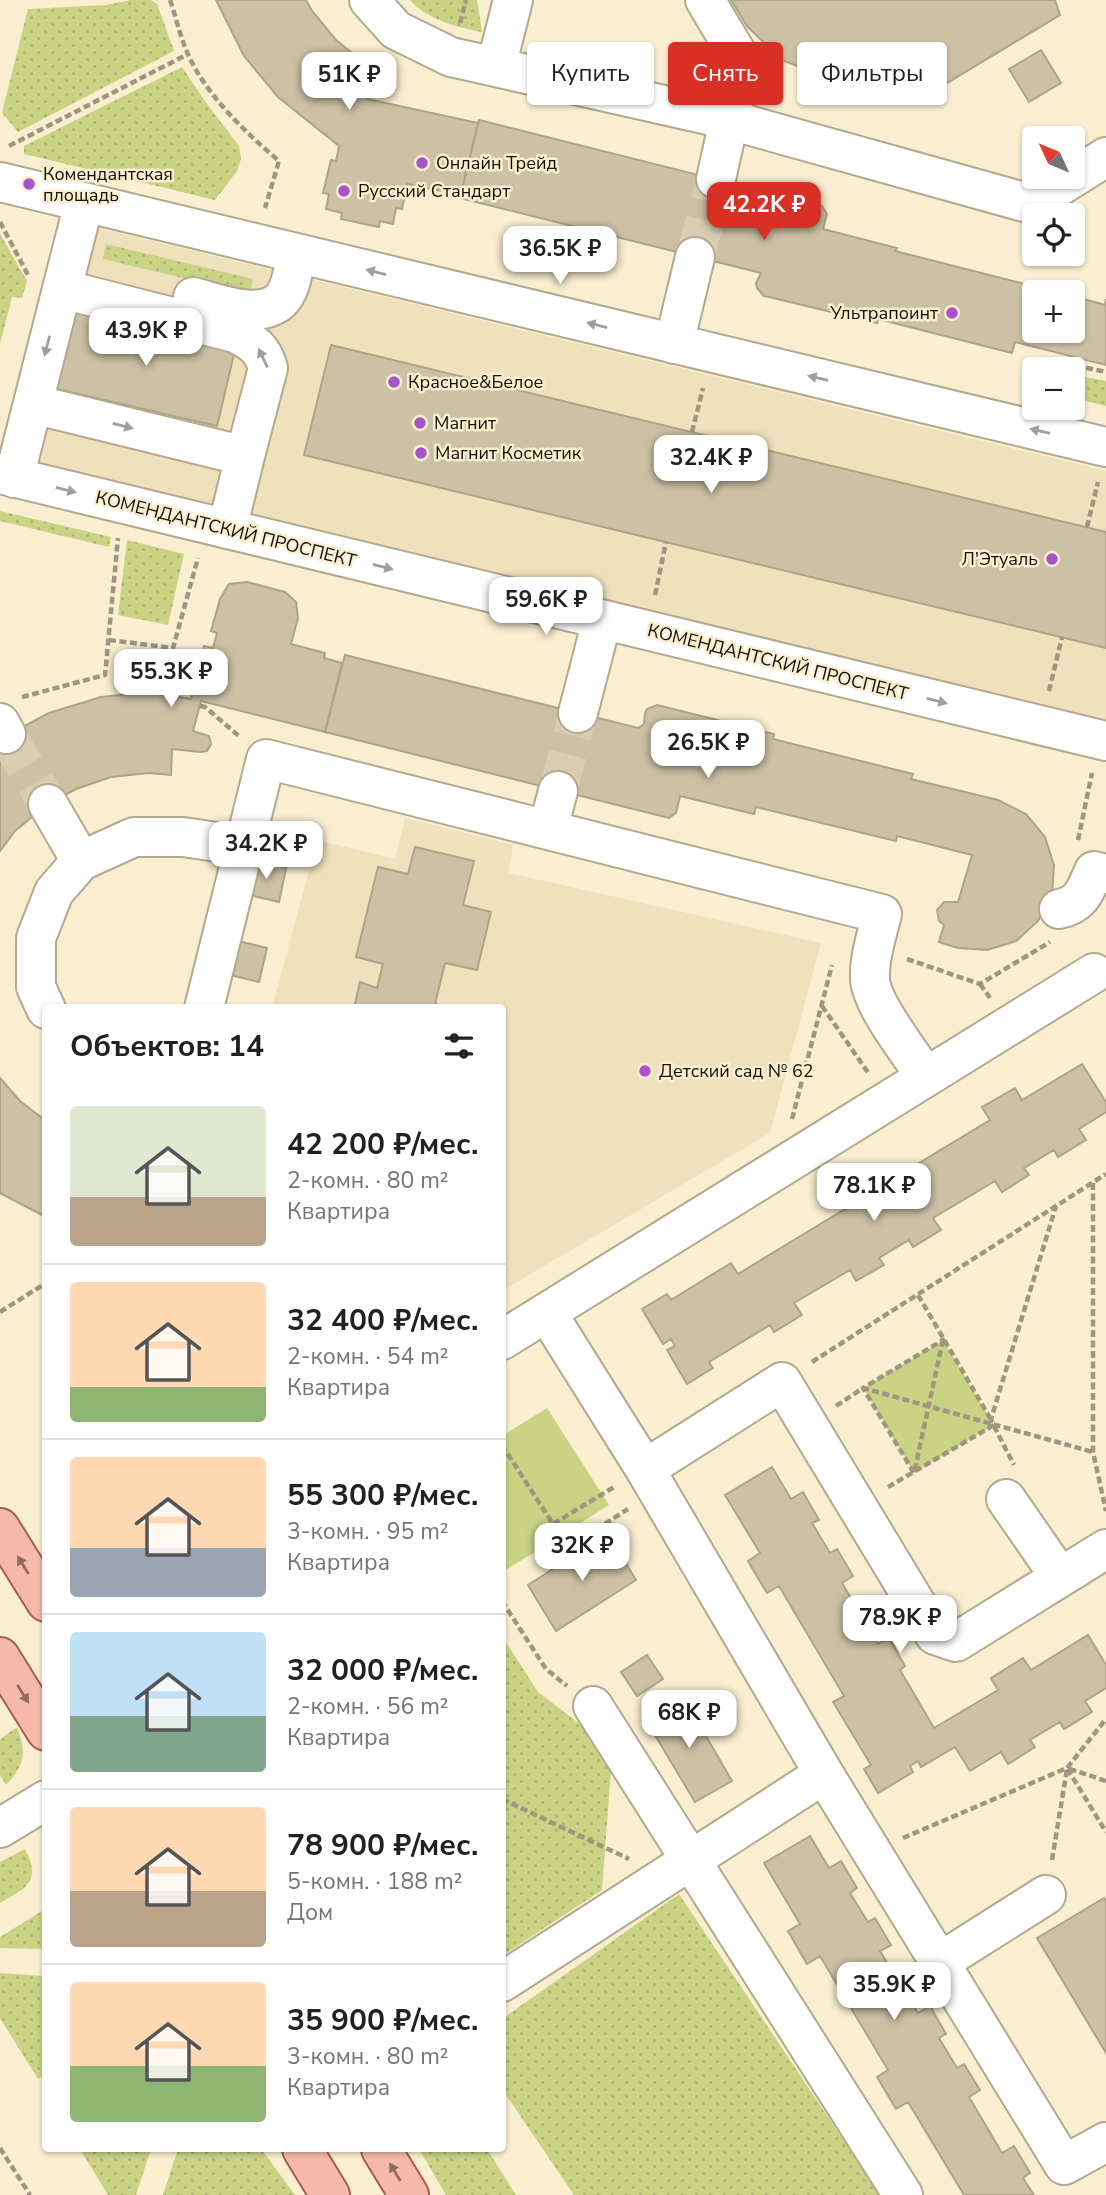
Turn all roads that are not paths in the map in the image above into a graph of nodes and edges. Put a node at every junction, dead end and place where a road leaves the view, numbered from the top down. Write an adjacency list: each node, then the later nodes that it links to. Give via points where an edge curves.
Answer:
1 (369, 0): 4 (street, via 396,30 451,57)
2 (513, 0): 4 (street)
3 (705, 0): 5 (street, via 742,62)
4 (496, 67): 5 (street)
5 (730, 120): 6 (street, via 1031,204); 8 (street)
6 (1106, 157)
7 (4, 165): 9 (street)
8 (716, 179)
9 (84, 203): 10 (street); 12 (street)
10 (297, 253): 12 (street, via 281,300 253,309); 13 (street, one-way to 10)
11 (695, 257): 13 (street)
12 (53, 278): 14 (street, one-way to 14); 15 (street, one-way to 12, via 268,368 257,346 235,333)
13 (674, 344): 16 (street, one-way to 13)
14 (33, 404): 15 (street, one-way to 15); 17 (street)
15 (245, 456): 18 (street)
16 (1103, 462)
17 (7, 476): 18 (street, КОМЕНДАНТСКИЙ ПРОСПЕКТ, one-way to 18)
18 (214, 540): 19 (street, КОМЕНДАНТСКИЙ ПРОСПЕКТ, one-way to 19)
19 (602, 620): 20 (street); 21 (street, КОМЕНДАНТСКИЙ ПРОСПЕКТ, one-way to 21)
20 (578, 713)
21 (1106, 741)
22 (558, 791): 24 (street)
23 (48, 804): 26 (street)
24 (548, 829): 25 (street, via 266,759); 32 (street, via 882,914 870,982 876,1000)
25 (244, 846): 26 (street, via 183,837 134,837); 31 (street)
26 (81, 861): 30 (street, via 54,892 36,938 36,987)
27 (1106, 874): 28 (street, via 1094,871 1084,895 1072,906)
28 (1059, 909)
29 (1102, 973): 32 (street)
30 (44, 1004)
31 (205, 1004)
32 (926, 1077): 33 (street)
33 (547, 1313): 34 (street); 35 (street)
34 (506, 1337)
35 (651, 1480): 39 (street, via 782,1382 935,1634 956,1642); 44 (street)
36 (1006, 1499): 39 (street)
37 (0, 1528): 40 (main road, one-way to 37)
38 (1106, 1549): 39 (street)
39 (1060, 1577)
40 (42, 1596)
41 (0, 1657): 43 (main road, one-way to 43)
42 (593, 1706): 47 (street)
43 (42, 1725)
44 (824, 1774): 47 (street); 49 (street)
45 (42, 1802): 46 (street)
46 (0, 1828)
47 (678, 1867): 50 (street); 56 (street)
48 (1046, 1895): 49 (street)
49 (940, 1962): 51 (street, via 1065,2165)
50 (506, 1979)
51 (1106, 2142)
52 (304, 2152): 54 (main road)
53 (383, 2152): 55 (main road, one-way to 53)
54 (330, 2195)
55 (409, 2195)
56 (903, 2195)

